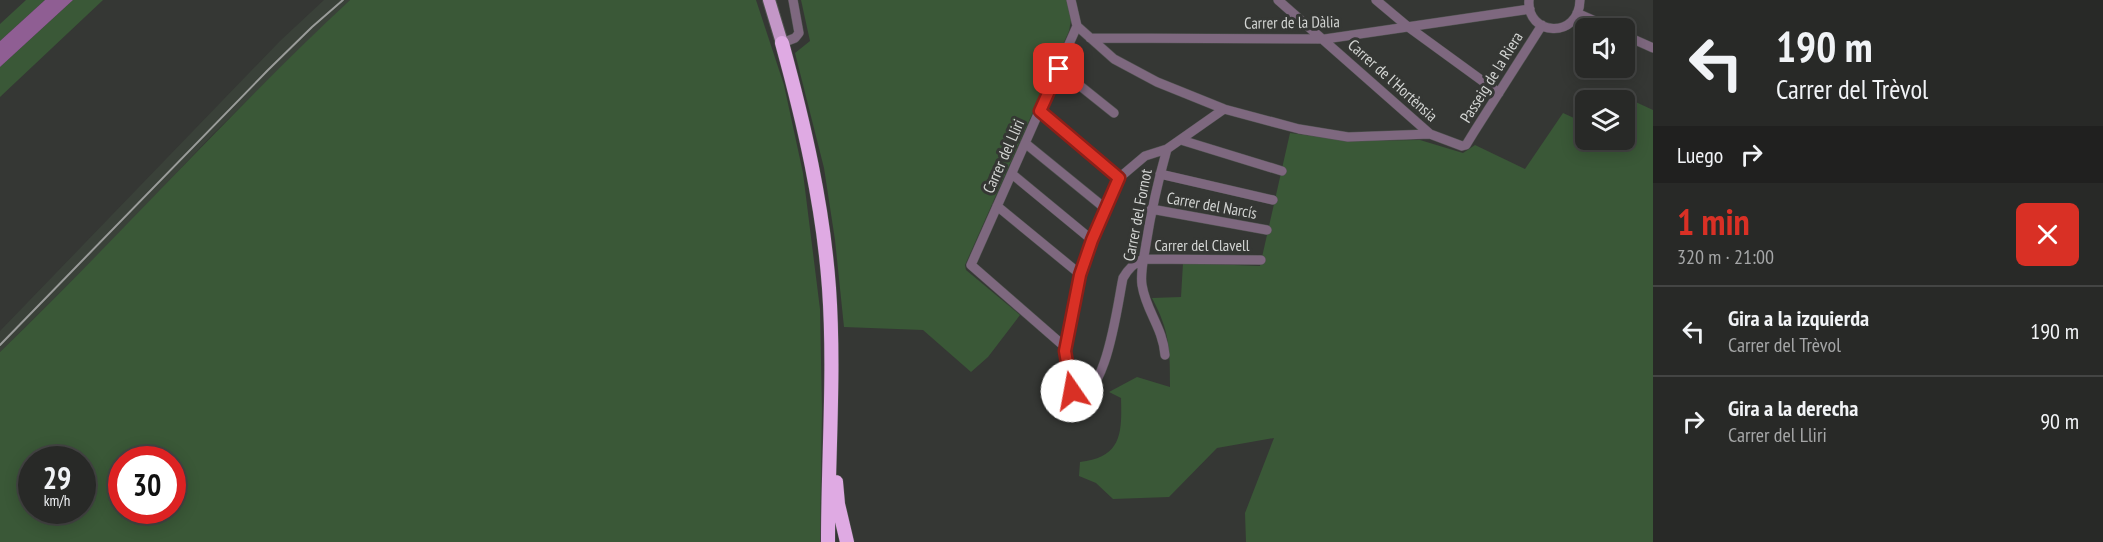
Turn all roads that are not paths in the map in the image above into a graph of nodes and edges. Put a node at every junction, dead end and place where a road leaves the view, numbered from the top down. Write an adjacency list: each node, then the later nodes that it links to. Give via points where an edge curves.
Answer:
1 (769, 0): 16 (main road)
2 (794, 0): 16 (street, via 799,33)
3 (1071, 0): 11 (street)
4 (1278, 0): 14 (street, Carrer de l'Hortènsia)
5 (1376, 0): 12 (street)
6 (1580, 0): 8 (street)
7 (1529, 5): 10 (street, via 1533,17); 12 (street, Carrer de la Dàlia)
8 (1577, 13): 9 (street); 10 (street, via 1564,27 1551,29)
9 (1588, 18)
10 (1542, 25): 19 (street, Passeig de la Riera)
11 (1077, 26): 13 (street); 18 (street, Carrer del Lliri)
12 (1407, 26): 14 (street, Carrer de la Dàlia); 19 (street)
13 (1090, 38): 14 (street, Carrer de la Dàlia); 20 (street, via 1114,60)
14 (1325, 39): 23 (street, Carrer de l'Hortènsia)
15 (1635, 40): 17 (street)
16 (782, 43): 43 (highway, via 809,152 826,252)
17 (1653, 48)
18 (1059, 69): 21 (street, Carrer del Lliri); 22 (street)
19 (1499, 93): 26 (street, Passeig de la Riera)
20 (1224, 109): 23 (street, via 1348,137); 24 (street)
21 (1040, 111): 25 (street, Carrer del Lliri); 31 (street)
22 (1114, 113)
23 (1430, 134): 26 (street, Carrer de l'Hortènsia)
24 (1181, 140): 27 (street); 28 (street)
25 (1025, 143): 29 (street, Carrer del Lliri); 34 (street)
26 (1466, 145)
27 (1167, 149): 30 (street, Carrer del Fornot); 31 (street, via 1145,156)
28 (1282, 171)
29 (1011, 174): 33 (street, Carrer del Lliri); 37 (street)
30 (1160, 174): 32 (street); 35 (street, Carrer del Fornot)
31 (1119, 178): 34 (street)
32 (1274, 200)
33 (997, 206): 40 (street); 41 (street, Carrer del Lliri, via 971,265)
34 (1106, 209): 37 (street)
35 (1151, 209): 36 (street, Carrer del Narcís); 38 (street, Carrer del Fornot)
36 (1267, 230)
37 (1092, 240): 40 (street)
38 (1143, 260): 39 (street, Carrer del Clavell); 41 (street, via 1123,278 1107,357 1096,382 1084,393 1072,391); 42 (street, Carrer del Fornot, via 1145,299 1160,328)
39 (1261, 260)
40 (1080, 275): 41 (street)
41 (1065, 347)
42 (1165, 355)
43 (831, 442): 44 (highway); 45 (highway)
44 (828, 542)
45 (847, 542)

